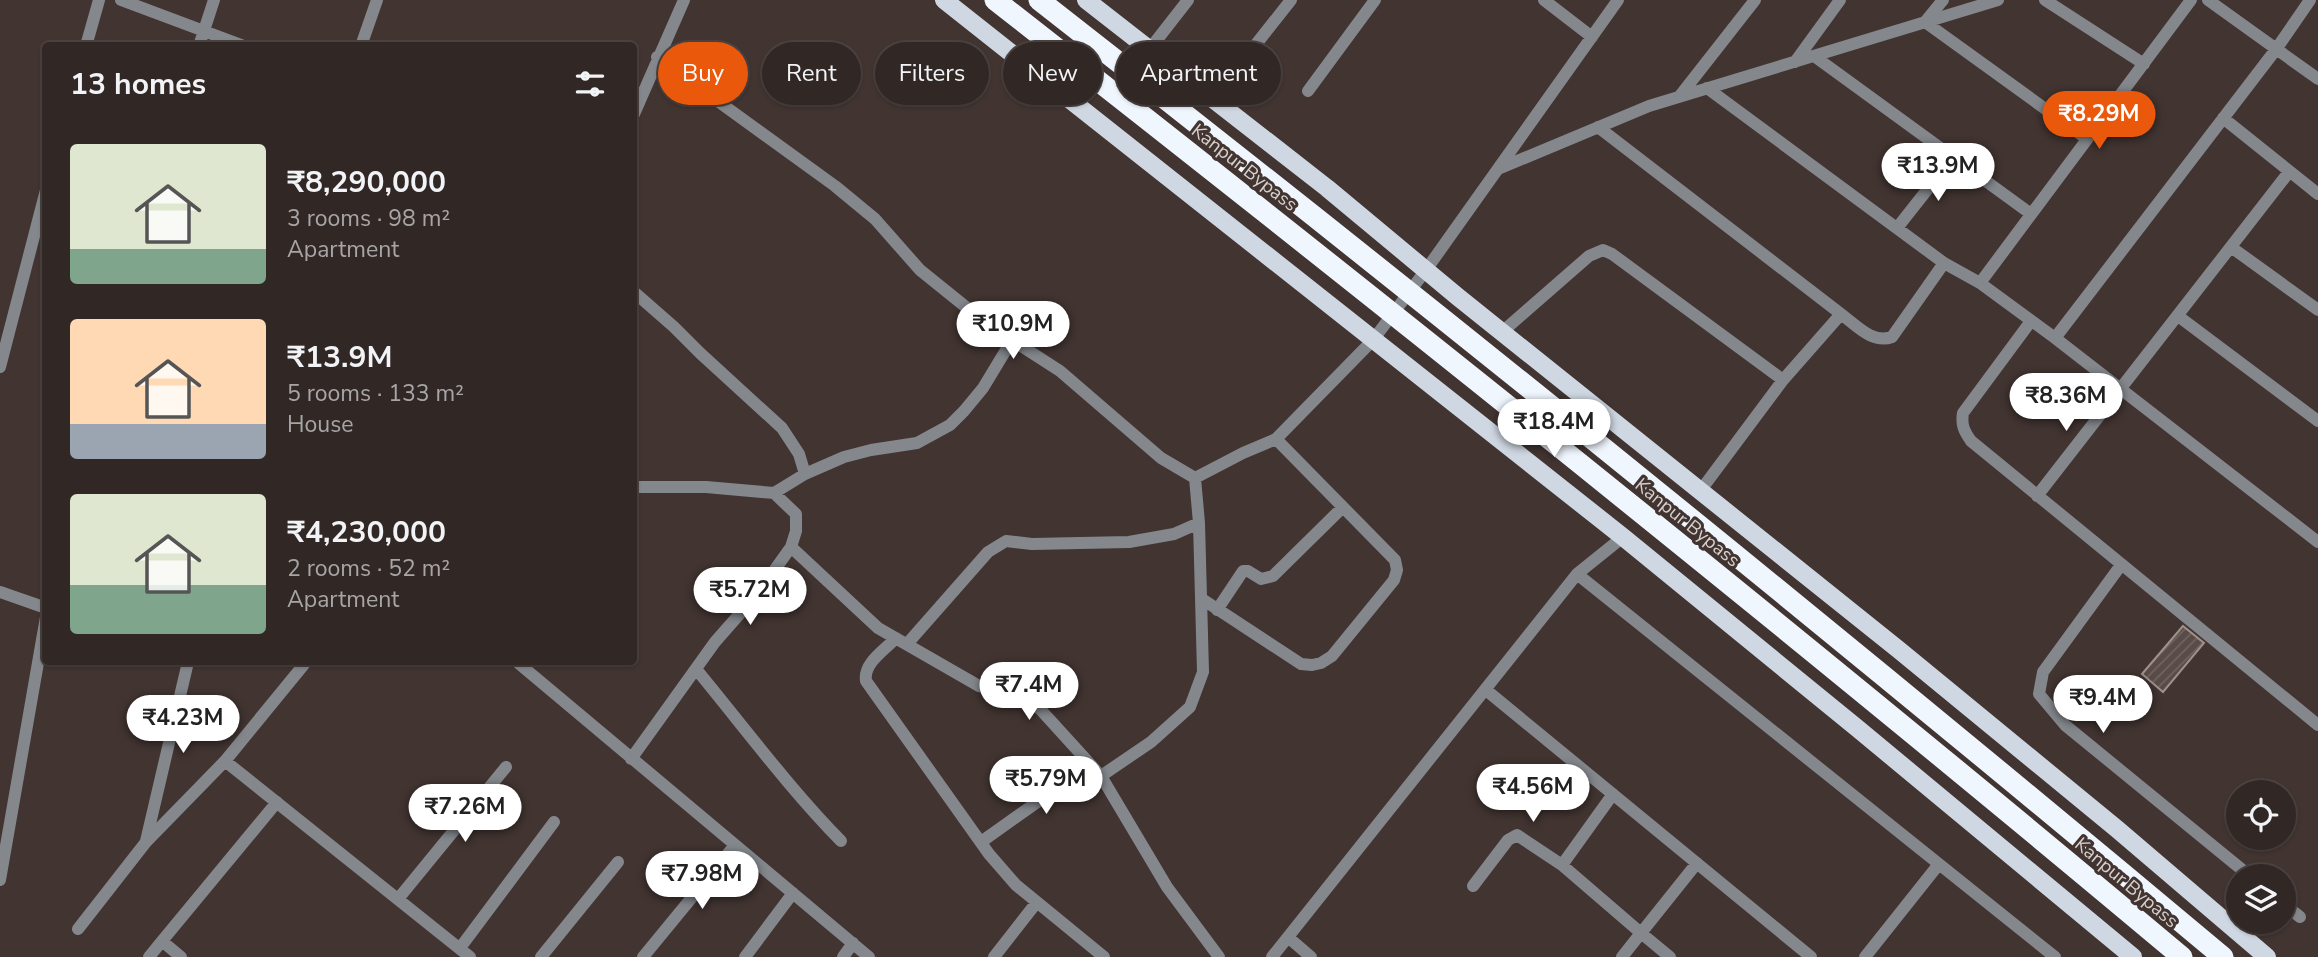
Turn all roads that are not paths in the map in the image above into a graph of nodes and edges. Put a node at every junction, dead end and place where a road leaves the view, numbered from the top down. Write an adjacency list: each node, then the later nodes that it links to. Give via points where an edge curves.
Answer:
1 (99, 0): 26 (street)
2 (121, 0): 24 (street)
3 (214, 0): 24 (street)
4 (377, 0): 29 (street)
5 (684, 0): 35 (street)
6 (944, 0): 66 (main road)
7 (995, 0): 146 (highway, Kanpur Bypass, bridge, via 1472,376)
8 (1039, 0): 147 (highway, Kanpur Bypass, bridge, via 1976,750)
9 (1086, 0): 30 (main road)
10 (1188, 0): 31 (street)
11 (1291, 0): 32 (street)
12 (1375, 0): 40 (street)
13 (1544, 0): 25 (street)
14 (1618, 0): 25 (street)
15 (1755, 0): 41 (street)
16 (1840, 0): 36 (street)
17 (1943, 0): 23 (street)
18 (1998, 0): 23 (street)
19 (2045, 0): 37 (street)
20 (2192, 0): 37 (street)
21 (2208, 0): 33 (street)
22 (2310, 0): 33 (street)
23 (1925, 22): 34 (street); 46 (street)
24 (204, 29): 27 (street); 28 (street)
25 (1592, 37): 48 (street)
26 (87, 42)
27 (200, 42)
28 (235, 42)
29 (362, 42)
30 (1139, 42)
31 (1155, 42)
32 (1258, 42)
33 (2277, 48): 38 (street); 44 (street)
34 (1814, 56): 36 (street); 47 (street)
35 (657, 57): 43 (street); 65 (street, via 835,186 875,219 920,270)
36 (1794, 62): 39 (street)
37 (2144, 64): 46 (street)
38 (2318, 79)
39 (1707, 88): 41 (street); 53 (street)
40 (1308, 91)
41 (1678, 97): 45 (street)
42 (1219, 105): 56 (main road)
43 (637, 107)
44 (2223, 118): 49 (street); 64 (street)
45 (1598, 127): 48 (street); 60 (street)
46 (2087, 139): 52 (street)
47 (1953, 157): 52 (street); 53 (street)
48 (1498, 169): 56 (street)
49 (2289, 172): 50 (street); 54 (street)
50 (2318, 194)
51 (42, 205): 67 (street)
52 (2031, 214): 57 (street)
53 (1897, 228): 55 (street)
54 (2231, 247): 59 (street); 61 (street)
55 (1944, 263): 57 (street); 60 (street, via 1892,337 1872,338)
56 (1426, 270): 63 (main road); 66 (street)
57 (1980, 283): 62 (street)
58 (637, 295): 72 (street, via 782,428 799,454)
59 (2318, 310)
60 (1841, 314): 68 (street)
61 (2178, 316): 69 (street); 70 (street)
62 (2031, 321): 64 (street); 77 (street, via 1963,413 1962,422 1971,440)
63 (1502, 332): 68 (street, via 1589,256 1603,250); 75 (main road)
64 (2055, 338): 69 (street)
65 (1012, 340): 72 (street, via 983,388 950,425 917,443 845,457); 73 (street, via 1060,371 1161,458)
66 (1373, 340): 71 (street); 81 (main road)
67 (0, 367)
68 (1783, 380): 75 (street)
69 (2120, 391): 77 (street); 80 (street)
70 (2318, 421)
71 (1276, 439): 73 (street); 78 (street)
72 (805, 474): 76 (street)
73 (1195, 478): 79 (street)
74 (637, 488): 76 (street, via 706,487)
75 (1701, 490): 148 (main road, via 2107,820)
76 (774, 494): 82 (street, via 796,514)
77 (2037, 496): 83 (street)
78 (1342, 508): 88 (street, via 1273,576 1261,579 1243,571); 88 (street, via 1395,560 1397,570 1394,580 1332,656 1321,663 1301,664)
79 (1199, 523): 86 (street); 90 (street, via 1174,534 1129,542 1006,541 988,552)
80 (2316, 536)
81 (1623, 537): 84 (street); 145 (main road)
82 (791, 547): 90 (street, via 878,628); 94 (street)
83 (2121, 565): 96 (street); 112 (street, via 2043,672 2039,694 2065,725)
84 (1577, 575): 95 (street); 111 (street)
85 (0, 592): 87 (street)
86 (1202, 599): 88 (street); 101 (street, via 1203,672 1190,707 1151,742)
87 (42, 607)
88 (1217, 610)
89 (42, 640): 114 (street)
90 (901, 641): 98 (street, via 979,686 1024,698 1040,709); 107 (street, via 868,667 866,681)
91 (187, 665): 106 (street)
92 (304, 665): 99 (street)
93 (521, 665): 97 (street)
94 (696, 669): 97 (street); 105 (street)
95 (1486, 690): 102 (street); 123 (street)
96 (2318, 725)
97 (631, 759): 108 (street)
98 (1085, 759): 101 (street); 107 (street, via 1050,793)
99 (225, 761): 103 (street); 106 (street)
100 (506, 767): 117 (street)
101 (1101, 776): 137 (street, via 1167,887)
102 (1613, 794): 110 (street); 113 (street)
103 (277, 802): 117 (street); 124 (street)
104 (554, 822): 126 (street)
105 (841, 841)
106 (146, 842): 121 (street)
107 (981, 842): 118 (street, via 1016,885)
108 (735, 845): 116 (street); 131 (street)
109 (618, 862): 130 (street)
110 (1697, 863): 122 (street); 142 (street)
111 (1940, 864): 143 (street); 144 (street)
112 (2235, 864)
113 (1562, 865): 115 (street, via 1517,835 1508,840); 122 (street)
114 (0, 880)
115 (1473, 886)
116 (793, 893): 125 (street); 132 (street)
117 (398, 899): 126 (street)
118 (1037, 902): 135 (street); 136 (street)
119 (2296, 914): 120 (street)
120 (2300, 917)
121 (78, 929)
122 (1641, 933): 140 (street); 141 (street)
123 (1289, 938): 138 (street); 139 (street)
124 (162, 941): 127 (street); 128 (street)
125 (853, 943): 133 (street); 134 (street)
126 (460, 948): 129 (street)
127 (149, 957)
128 (181, 957)
129 (470, 957)
130 (541, 957)
131 (643, 957)
132 (745, 957)
133 (843, 957)
134 (869, 957)
135 (994, 957)
136 (1104, 957)
137 (1219, 957)
138 (1272, 957)
139 (1311, 957)
140 (1622, 957)
141 (1670, 957)
142 (1811, 957)
143 (1865, 957)
144 (2055, 957)
145 (2133, 957)
146 (2182, 957)
147 (2222, 957)
148 (2267, 957)

